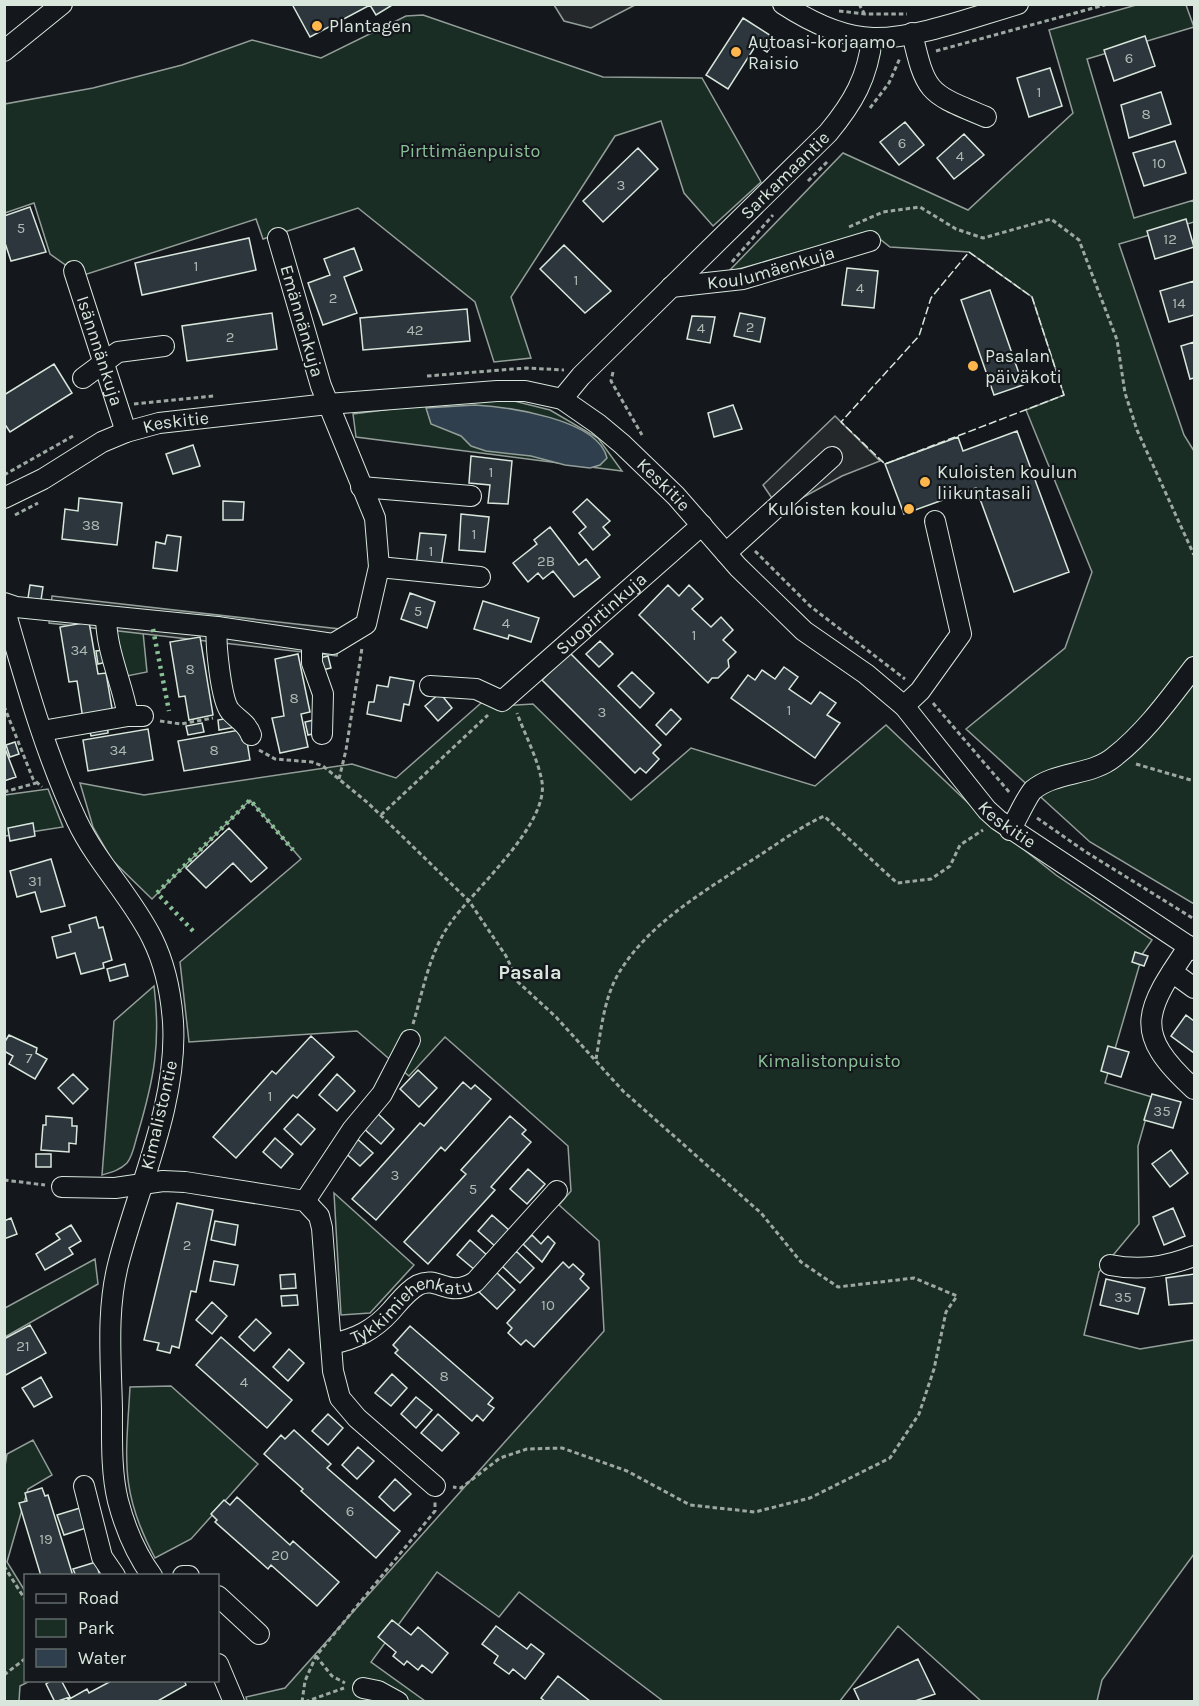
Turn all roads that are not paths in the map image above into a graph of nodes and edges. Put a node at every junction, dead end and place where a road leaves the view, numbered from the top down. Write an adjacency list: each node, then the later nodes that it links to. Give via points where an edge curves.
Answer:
1 (62, 4): 6 (street)
2 (783, 4): 5 (street, via 815,22)
3 (1018, 4): 4 (street)
4 (912, 33): 5 (street); 7 (street, via 929,87 942,99)
5 (872, 38): 11 (street, Sarkamaantie, via 859,91 837,122)
6 (4, 51)
7 (986, 117)
8 (278, 238): 16 (street, Emännänkuja)
9 (870, 241): 11 (street, Koulumäenkuja, via 743,279)
10 (74, 271): 13 (street, Isännnänkuja)
11 (671, 287): 15 (street, Sarkamaantie)
12 (164, 346): 13 (street, via 118,352)
13 (103, 363): 14 (street); 17 (street, Isännnänkuja)
14 (83, 378)
15 (562, 399): 16 (street, Keskitie, via 525,391 497,391); 23 (street, Keskitie, via 622,444)
16 (328, 404): 17 (street, Keskitie, via 159,423); 19 (street, Emännänkuja)
17 (126, 432): 21 (street, Keskitie)
18 (832, 458): 24 (street)
19 (361, 487): 20 (street); 25 (street, Emännänkuja, via 375,518)
20 (471, 496)
21 (4, 498)
22 (935, 521): 33 (street, via 961,634 920,691)
23 (702, 525): 24 (street, Keskitie); 32 (street, Suopirtinkuja, via 506,698 476,689)
24 (726, 553): 33 (street, Keskitie, via 804,631)
25 (379, 567): 26 (street); 30 (street, Emännänkuja, via 366,624 333,644)
26 (480, 577)
27 (4, 605): 28 (street); 34 (street, Kimalistontie)
28 (106, 616): 29 (street); 34 (street, via 110,653 135,716)
29 (217, 627): 30 (street); 36 (street, via 230,711 245,723)
30 (312, 641): 35 (street, via 312,663 324,694)
31 (1194, 667): 37 (street, via 1168,704 1115,756 1096,769 1055,780 1033,791)
32 (430, 686)
33 (904, 706): 37 (street, Keskitie, via 987,810)
34 (42, 731): 43 (street, Kimalistontie, via 79,824 152,938 170,996 174,1041 171,1079)
35 (322, 734)
36 (251, 735)
37 (1004, 825): 38 (street, Keskitie)
38 (1192, 948): 39 (street)
39 (1172, 972): 40 (street); 42 (street, via 1152,1010 1153,1038 1159,1053)
40 (1194, 988)
41 (410, 1040): 46 (street, via 382,1095 352,1130)
42 (1194, 1089)
43 (142, 1184): 44 (street, via 115,1188); 46 (street, via 185,1182); 53 (street, Kimalistontie, via 113,1293 112,1440 117,1499 134,1544)
44 (62, 1186)
45 (557, 1191): 49 (street, Tykkimiehenkatu, via 475,1282 457,1290 426,1282 362,1336)
46 (305, 1201): 49 (street, Tykkimiehenkatu, via 319,1216 322,1228)
47 (1194, 1256): 48 (street, via 1148,1268)
48 (1110, 1264)
49 (331, 1344): 51 (street, Tykkimiehenkatu, via 335,1385 348,1409)
50 (84, 1486): 52 (street, via 102,1557)
51 (435, 1486)
52 (114, 1574)
53 (151, 1574)
54 (219, 1597): 55 (street)
55 (259, 1634)
56 (219, 1666): 58 (street)
57 (357, 1687): 59 (street, via 378,1691)
58 (234, 1701)
59 (398, 1701)

